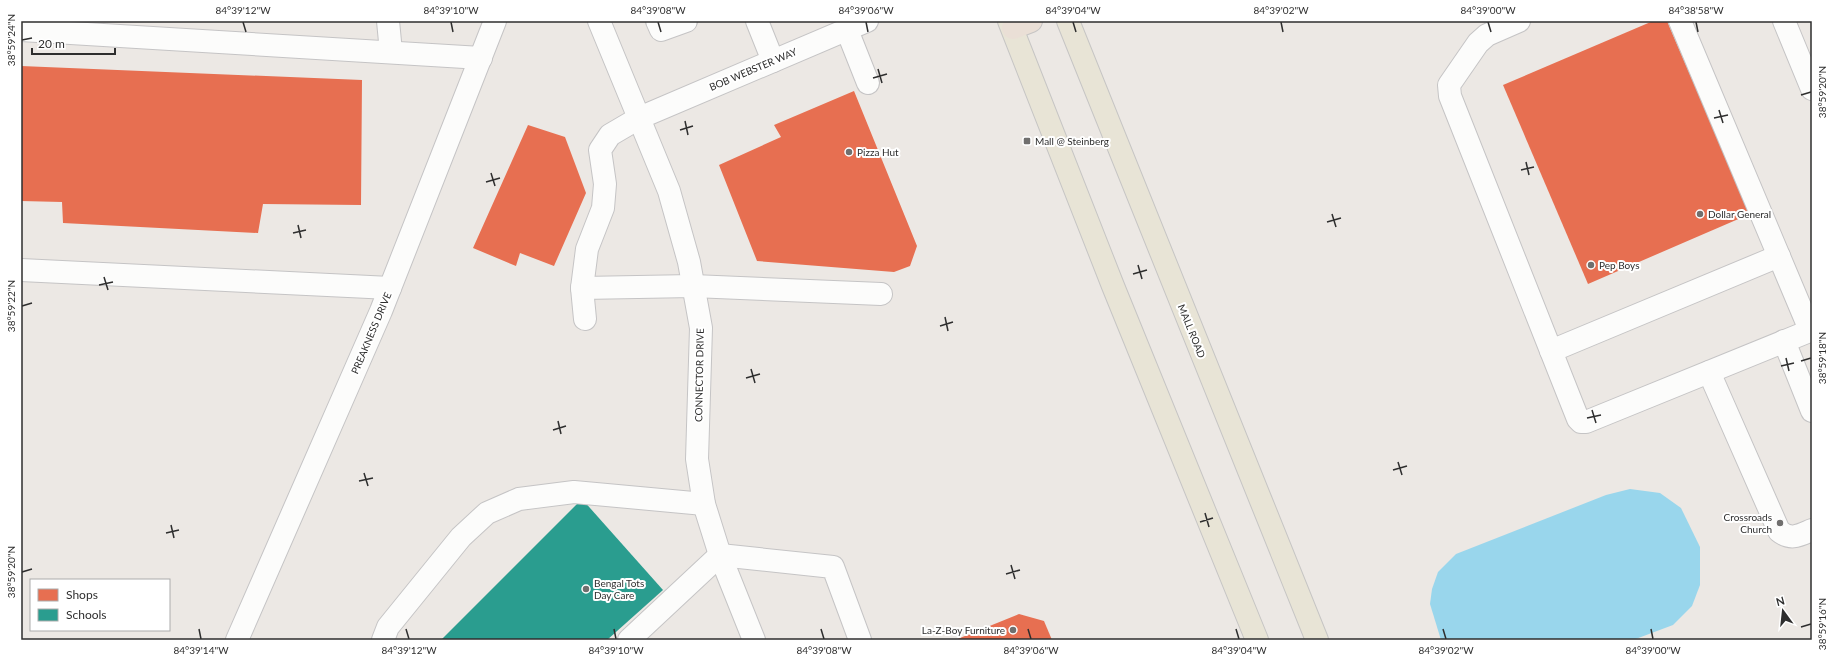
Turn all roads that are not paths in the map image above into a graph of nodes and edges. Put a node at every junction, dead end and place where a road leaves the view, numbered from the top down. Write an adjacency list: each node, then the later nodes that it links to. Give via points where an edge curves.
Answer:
1 (388, 21): 15 (street)
2 (495, 21): 16 (street, PREAKNESS DRIVE)
3 (599, 21): 20 (street, CONNECTOR DRIVE)
4 (657, 21): 5 (street, via 661,30)
5 (686, 21)
6 (757, 21): 17 (street)
7 (867, 21): 14 (street, BOB WEBSTER WAY)
8 (1068, 21): 42 (main road, MALL ROAD)
9 (1519, 21): 30 (street, via 1487,35 1478,43 1449,84 1450,96)
10 (1680, 21): 21 (street)
11 (1784, 21): 19 (street)
12 (1017, 23): 41 (main road, via 1118,298)
13 (21, 30): 15 (street)
14 (847, 30): 17 (street, BOB WEBSTER WAY); 18 (street)
15 (391, 52): 16 (street)
16 (481, 58): 24 (street, PREAKNESS DRIVE)
17 (773, 61): 20 (street, BOB WEBSTER WAY)
18 (868, 83)
19 (1812, 89)
20 (639, 118): 23 (street, CONNECTOR DRIVE, via 669,191 689,262); 25 (street, BOB WEBSTER WAY, via 610,135 600,150 605,184 603,208 587,249)
21 (1779, 256): 28 (street); 30 (street)
22 (21, 270): 24 (street)
23 (693, 286): 25 (street); 26 (street); 33 (street, CONNECTOR DRIVE, via 701,328 697,459)
24 (390, 288): 36 (street, PREAKNESS DRIVE)
25 (582, 288): 27 (street, BOB WEBSTER WAY)
26 (881, 294)
27 (585, 319)
28 (1811, 330): 29 (street)
29 (1784, 341): 31 (street); 32 (street)
30 (1551, 351): 31 (street, via 1581,422)
31 (1709, 372): 34 (street, via 1779,532 1794,537)
32 (1812, 411)
33 (704, 504): 35 (street, CONNECTOR DRIVE); 37 (street, via 574,492 535,496 487,513 461,537 388,627)
34 (1812, 530)
35 (720, 555): 38 (street); 39 (street, CONNECTOR DRIVE); 40 (street, via 833,567)
36 (237, 640)
37 (383, 640)
38 (629, 640)
39 (754, 640)
40 (860, 640)
41 (1257, 640)
42 (1317, 640)

